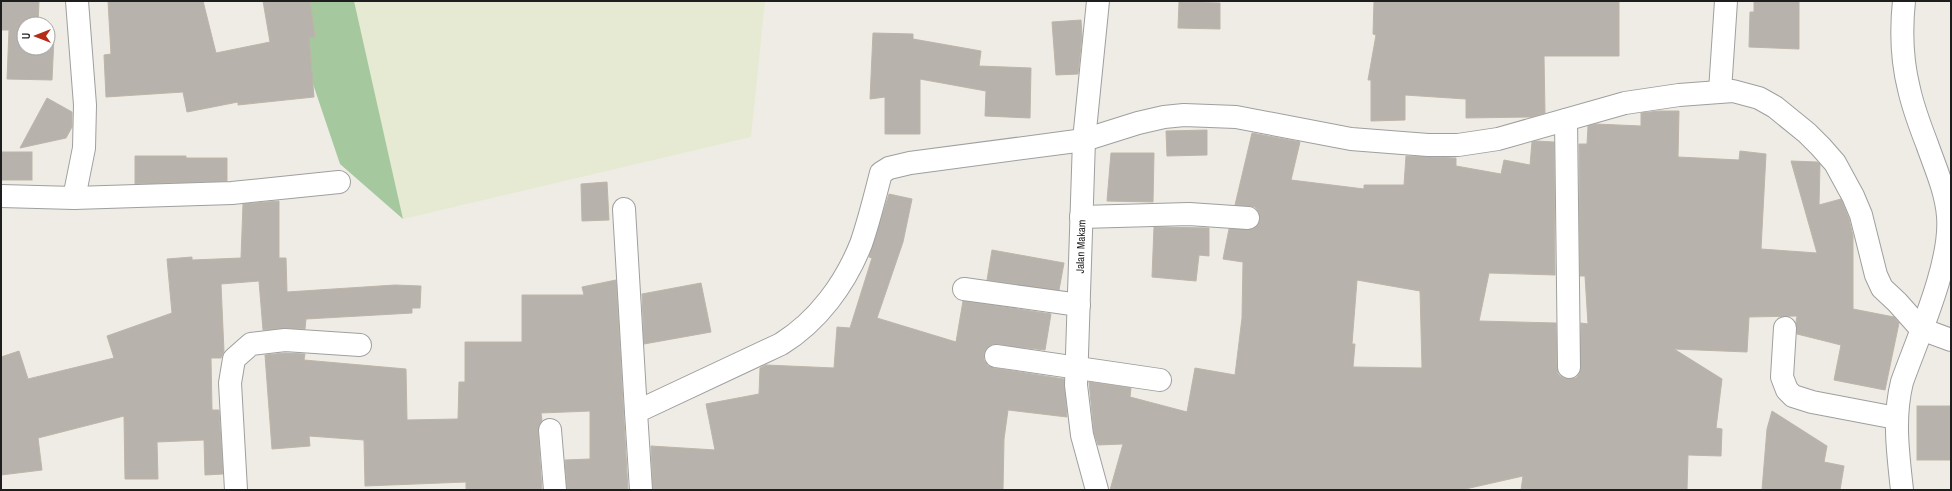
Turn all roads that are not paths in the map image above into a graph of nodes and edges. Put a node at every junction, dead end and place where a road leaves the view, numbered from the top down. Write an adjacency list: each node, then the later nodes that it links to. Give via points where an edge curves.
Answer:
1 (77, 1): 10 (street, via 85,105 84,148)
2 (1098, 1): 7 (street, Jalan Makam)
3 (1726, 1): 5 (street)
4 (1904, 1): 14 (street, via 1904,50 1909,89 1944,190 1948,216)
5 (1720, 91): 6 (street, via 1652,98 1595,110); 18 (street, via 1746,93 1774,107 1807,133 1835,163 1861,215 1876,275 1882,288)
6 (1566, 120): 7 (street, via 1498,139 1458,145 1351,139 1236,117 1212,115 1164,117); 22 (street)
7 (1084, 140): 12 (street, Jalan Makam); 25 (street, via 888,168 882,173 861,244 850,266 827,302 799,333 781,344)
8 (339, 182): 10 (street, via 232,193)
9 (1, 196): 10 (street)
10 (74, 198)
11 (624, 209): 25 (street)
12 (1082, 217): 13 (street, via 1190,214); 16 (street, Jalan Makam)
13 (1248, 218)
14 (1948, 258): 18 (street)
15 (964, 289): 16 (street)
16 (1079, 304): 23 (street, Jalan Makam)
17 (1785, 328): 26 (street, via 1782,377 1784,385 1793,396)
18 (1921, 329): 19 (street); 26 (street, via 1902,382)
19 (1951, 340)
20 (360, 345): 28 (street, via 285,340 251,344 234,358 230,383)
21 (996, 356): 23 (street)
22 (1569, 367)
23 (1077, 368): 24 (street); 31 (street, Jalan Makam, via 1076,385 1081,428)
24 (1160, 380)
25 (636, 412): 30 (street)
26 (1896, 418): 32 (street)
27 (550, 430): 29 (street)
28 (236, 490)
29 (555, 490)
30 (641, 490)
31 (1098, 490)
32 (1902, 490)

